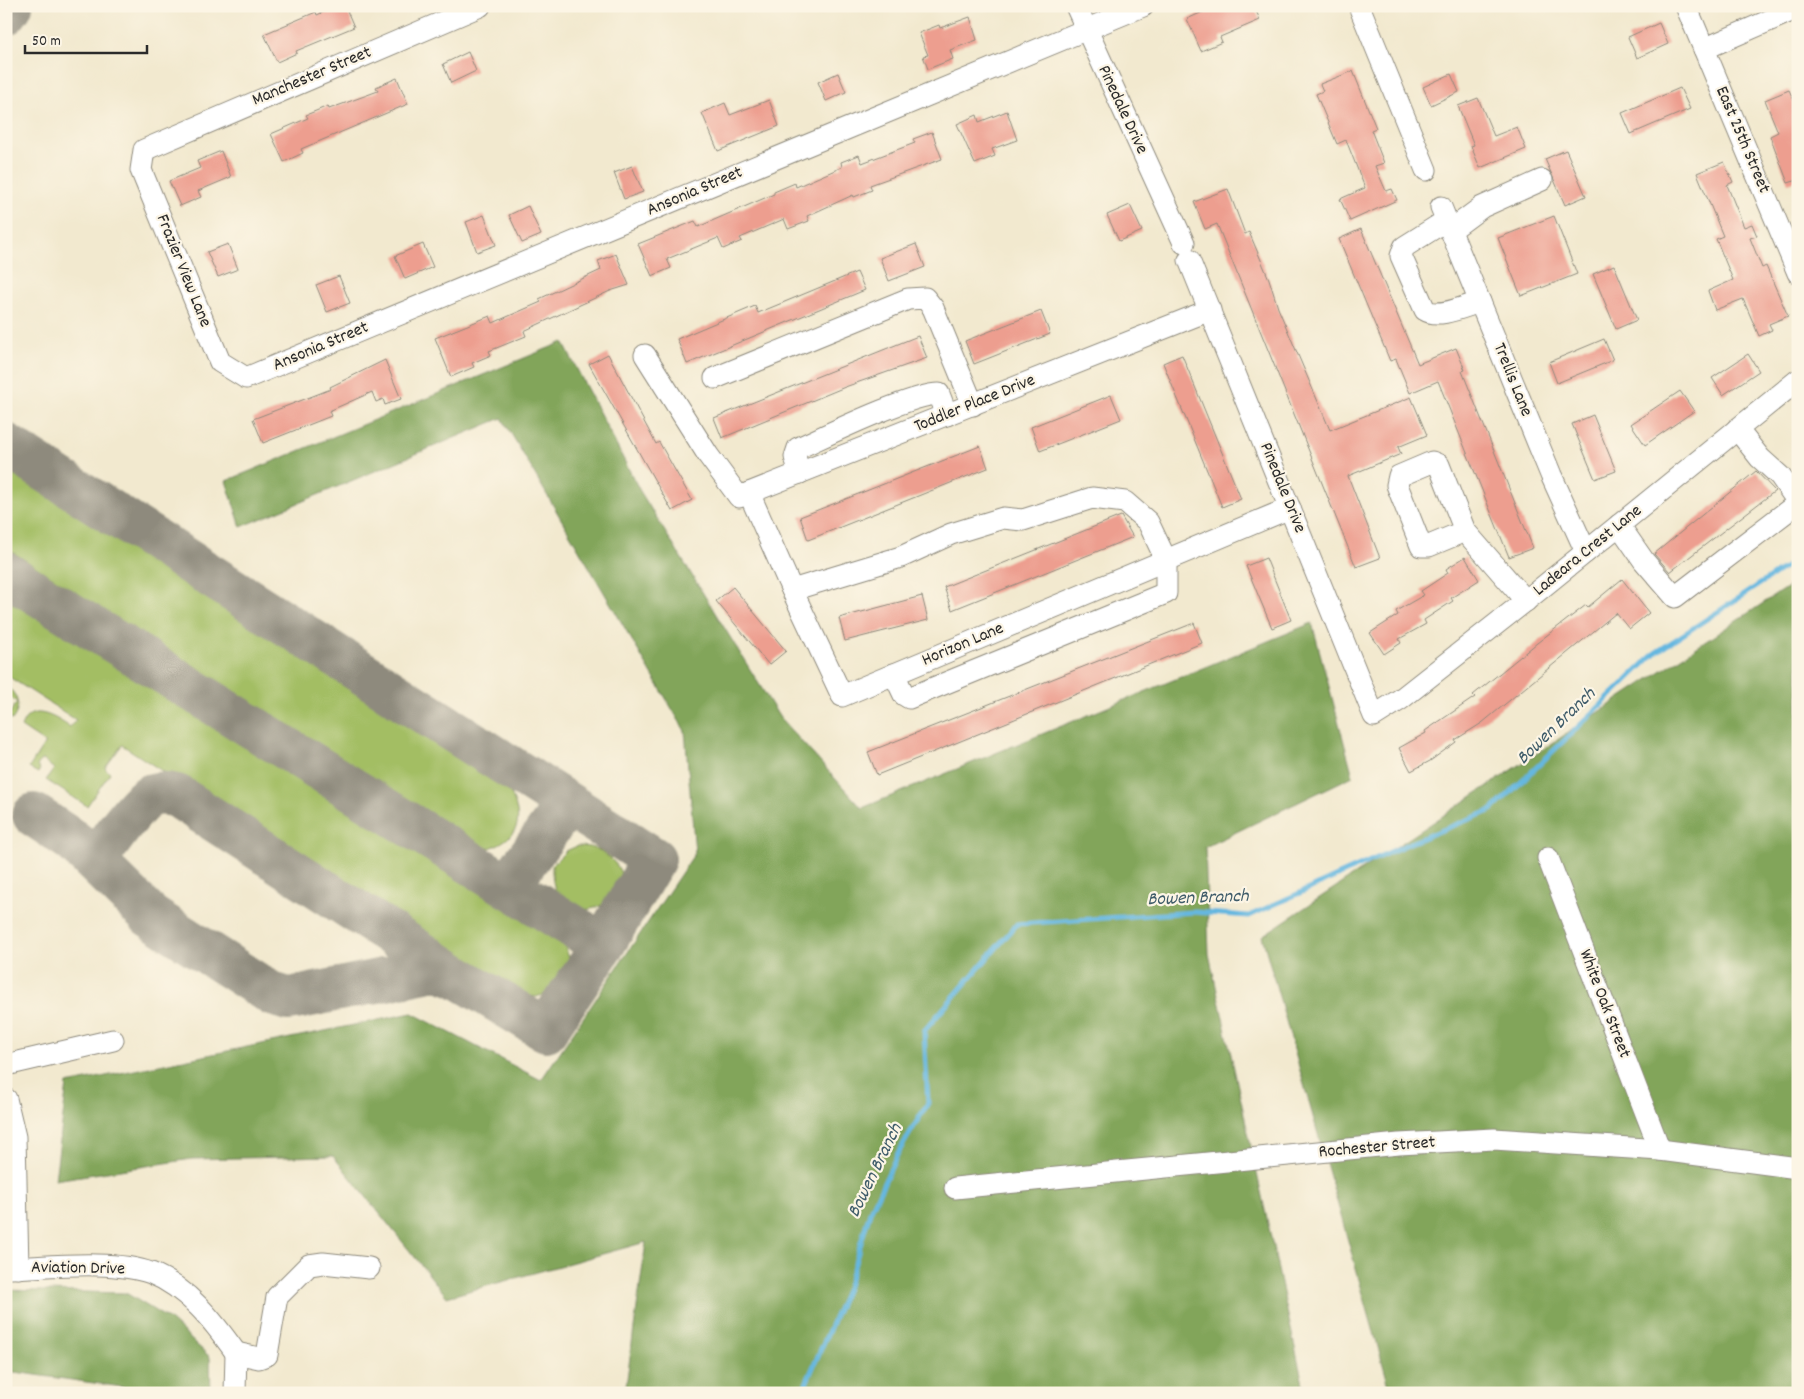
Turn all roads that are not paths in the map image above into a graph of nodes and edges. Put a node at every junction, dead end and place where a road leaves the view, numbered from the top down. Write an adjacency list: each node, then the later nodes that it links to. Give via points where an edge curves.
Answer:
1 (480, 6): 9 (street, Manchester Street)
2 (1076, 6): 7 (street, Pinedale Drive)
3 (1143, 6): 7 (street, Ansonia Street)
4 (1359, 6): 10 (street)
5 (1686, 6): 8 (street, East 25th Street)
6 (1798, 8): 8 (street)
7 (1086, 30): 15 (street, Pinedale Drive); 17 (street, Ansonia Street)
8 (1704, 49): 13 (street, East 25th Street)
9 (144, 150): 17 (street, Frazier View Lane, via 141,170 220,362)
10 (1426, 170)
11 (1542, 180): 12 (street)
12 (1446, 219): 14 (street, Trellis Lane); 14 (street, via 1404,247 1401,256 1425,310 1430,313)
13 (1798, 273)
14 (1480, 302): 27 (street, Trellis Lane)
15 (1210, 310): 20 (street, Toddler Place Drive); 24 (street, Pinedale Drive)
16 (645, 355): 22 (street, Horizon Lane, via 708,455)
17 (246, 378)
18 (715, 378): 20 (street, via 908,299 925,298 933,308)
19 (1798, 380): 21 (street, Ladeara Crest Lane)
20 (973, 405): 22 (street, Toddler Place Drive)
21 (1737, 429): 23 (street, via 1760,458 1780,476); 25 (street, Ladeara Crest Lane)
22 (744, 495): 29 (street, Horizon Lane)
23 (1798, 503): 25 (street, via 1675,597)
24 (1290, 508): 28 (street, Horizon Lane); 32 (street, Pinedale Drive)
25 (1619, 525): 27 (street, Ladeara Crest Lane)
26 (1465, 531): 30 (street)
27 (1586, 552): 30 (street, Ladeara Crest Lane)
28 (1166, 560): 29 (street, via 1148,522 1125,502 1092,498 1023,520 1004,518 950,534 901,557); 31 (street, Horizon Lane); 31 (street, via 1166,593 909,698 904,695)
29 (792, 590): 31 (street, Horizon Lane, via 842,696)
30 (1526, 601): 32 (street, Ladeara Crest Lane)
31 (894, 674)
32 (1374, 716)
33 (1548, 858): 37 (street, White Oak Street)
34 (113, 1040): 35 (street)
35 (6, 1064)
36 (6, 1099): 40 (street, via 15,1137)
37 (1660, 1150): 38 (street, Rochester Street); 39 (street, Rochester Street, via 1484,1140 1399,1144)
38 (1798, 1168)
39 (956, 1188)
40 (12, 1268): 42 (street, Aviation Drive, via 121,1266 151,1274 188,1296 212,1320)
41 (369, 1268): 42 (street, via 322,1263 310,1265 277,1297 267,1355 259,1358)
42 (236, 1354): 43 (street)
43 (235, 1393)

